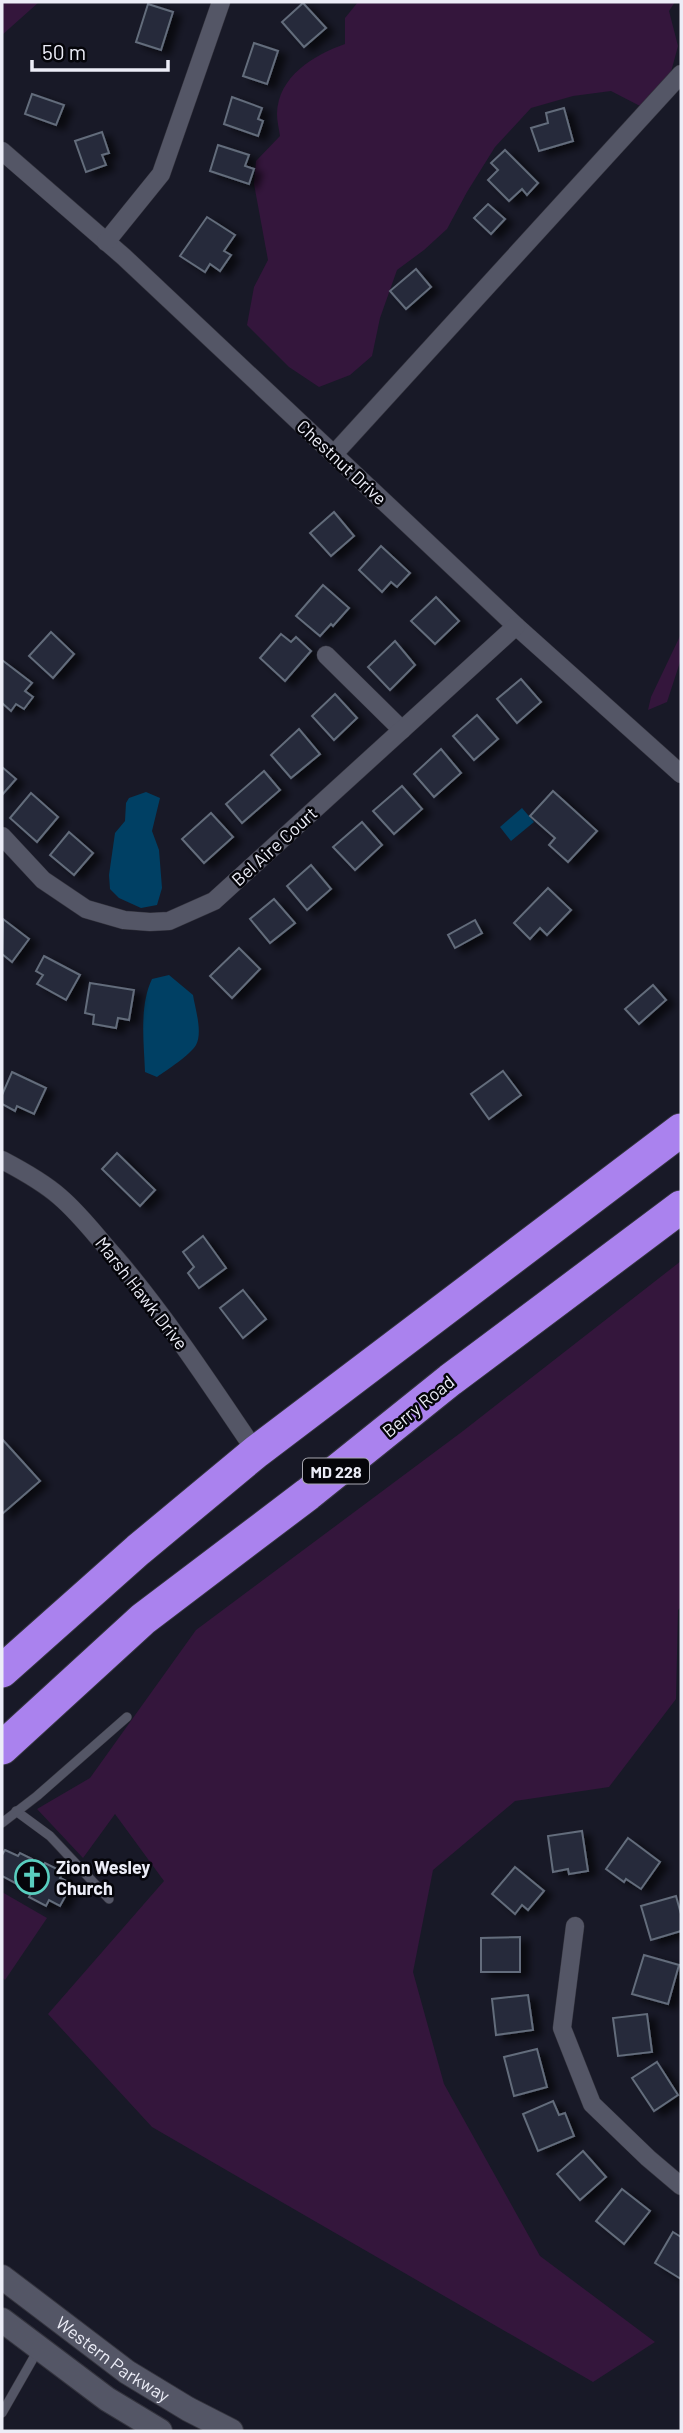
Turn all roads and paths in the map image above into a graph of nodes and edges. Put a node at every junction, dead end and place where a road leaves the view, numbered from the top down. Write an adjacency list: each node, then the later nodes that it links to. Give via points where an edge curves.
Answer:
1 (221, 2): 4 (street, via 161,174)
2 (681, 74): 5 (street)
3 (2, 151): 4 (street, Chestnut Drive)
4 (106, 242): 5 (street, Chestnut Drive)
5 (334, 454): 6 (street, Chestnut Drive)
6 (516, 626): 8 (street, Bel Aire Court); 9 (street, Chestnut Drive)
7 (326, 654): 8 (street)
8 (402, 730): 10 (street, Bel Aire Court, via 214,901 169,921 124,920 86,909 43,880)
9 (681, 774)
10 (2, 836)
11 (681, 1129): 14 (highway)
12 (2, 1160): 14 (street, Marsh Hawk Drive, via 32,1176 89,1227 196,1362)
13 (681, 1207): 17 (highway, Berry Road / MD 228, via 143,1619)
14 (256, 1452): 15 (highway)
15 (2, 1671)
16 (127, 1717): 18 (lane)
17 (2, 1748)
18 (16, 1811): 19 (lane); 20 (lane, via 50,1836)
19 (2, 1822)
20 (110, 1899)
21 (575, 1926): 22 (street, via 562,2028 592,2104)
22 (681, 2186)
23 (2, 2277): 28 (main road, Western Parkway, via 127,2372)
24 (2, 2320): 25 (main road, Western Parkway)
25 (39, 2348): 26 (lane); 27 (main road, Western Parkway, via 107,2399)
26 (2, 2413)
27 (160, 2431)
28 (231, 2431)

